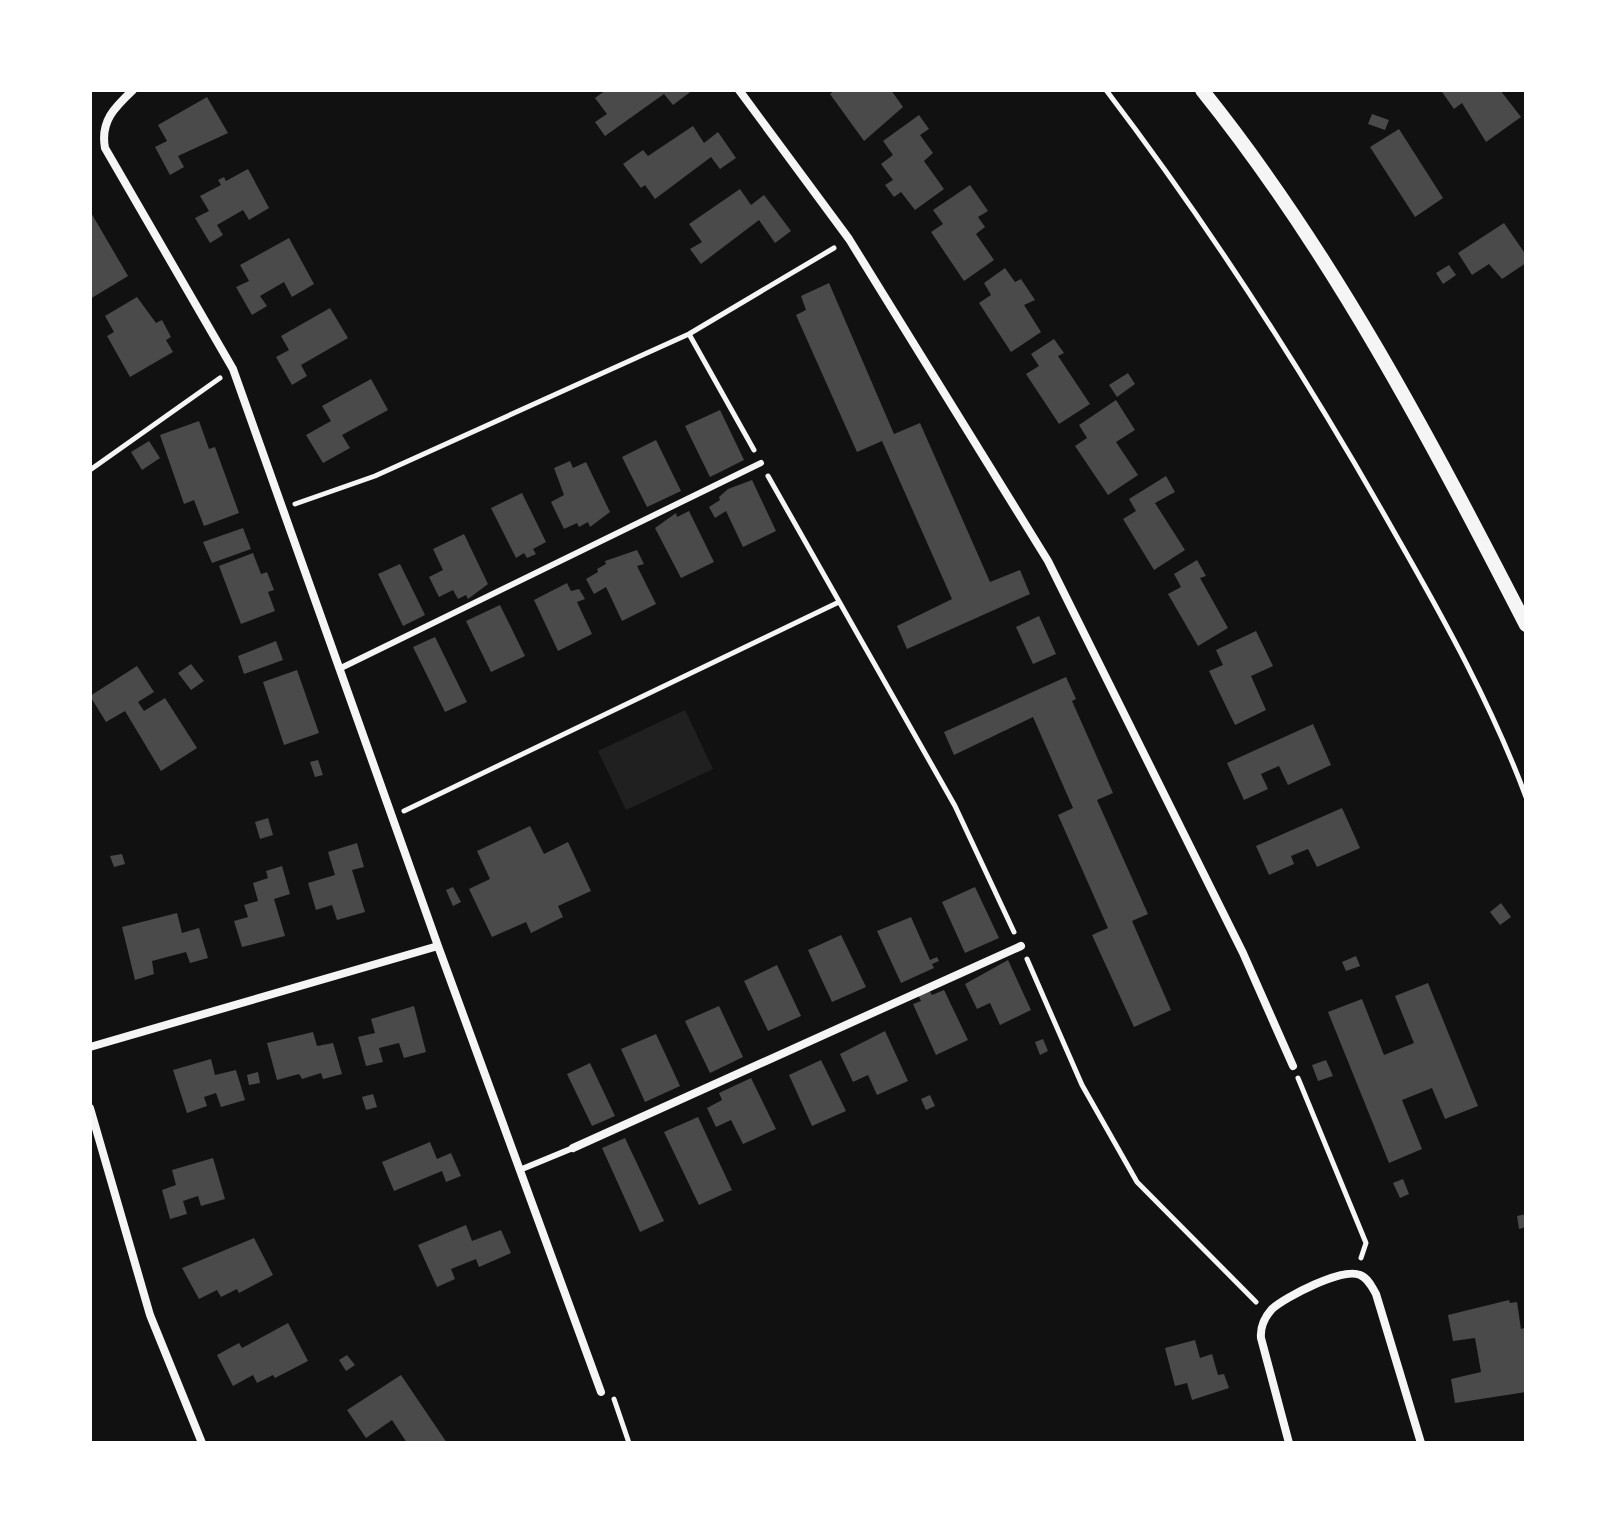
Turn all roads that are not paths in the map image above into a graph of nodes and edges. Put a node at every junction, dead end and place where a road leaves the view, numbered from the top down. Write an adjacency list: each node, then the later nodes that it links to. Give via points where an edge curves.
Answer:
1 (133, 90): 6 (street, via 108,116 105,148 233,369)
2 (739, 90): 10 (street, via 849,239 1066,594)
3 (1202, 90): 5 (street, via 1253,153 1352,305)
4 (761, 463): 6 (lane)
5 (1526, 625)
6 (341, 668): 7 (street)
7 (438, 946): 9 (street); 13 (street)
8 (1021, 946): 12 (street)
9 (90, 1047)
10 (1293, 1066)
11 (90, 1108): 15 (street, via 150,1315)
12 (573, 1148): 13 (lane)
13 (522, 1169): 14 (street)
14 (601, 1392)
15 (202, 1443)
16 (1289, 1443): 17 (street, via 1261,1338 1268,1314 1285,1299 1356,1273 1376,1294)
17 (1421, 1443)

